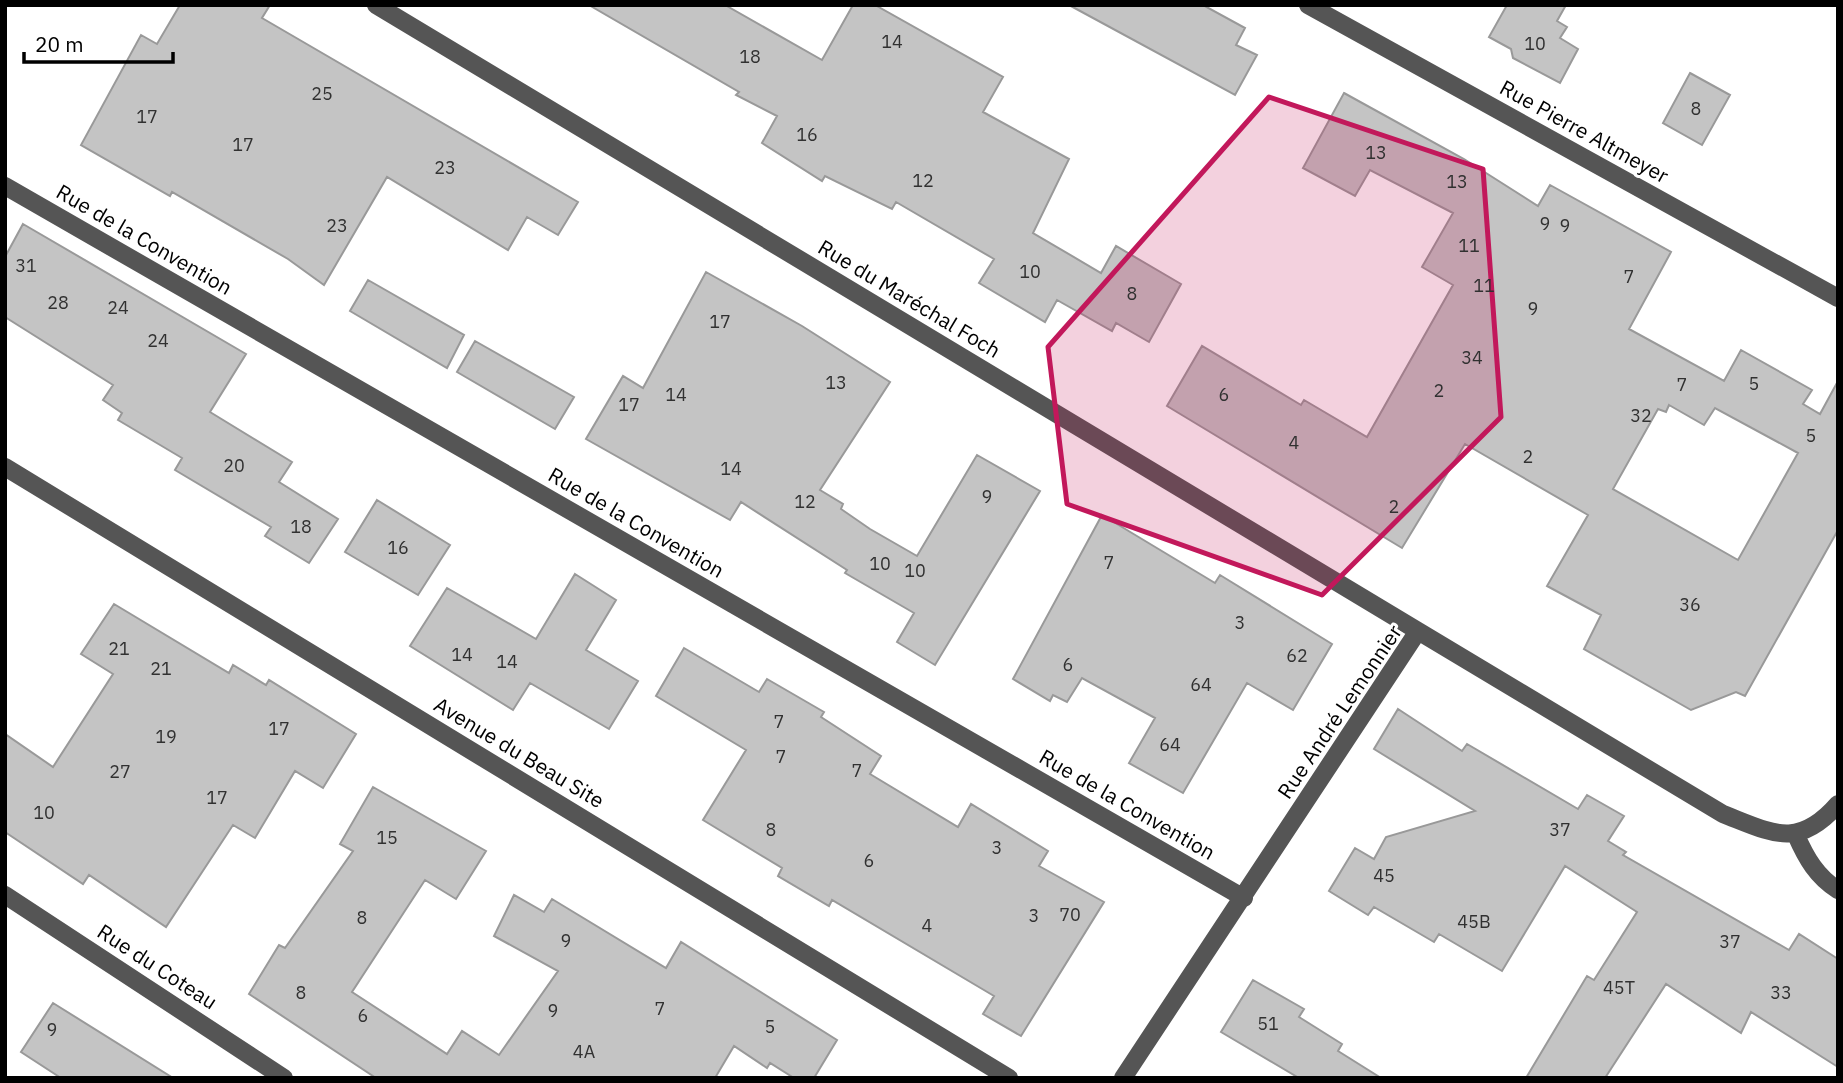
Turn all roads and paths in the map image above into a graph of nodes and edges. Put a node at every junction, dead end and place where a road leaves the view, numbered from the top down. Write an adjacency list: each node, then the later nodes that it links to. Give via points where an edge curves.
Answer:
1 (376, 5): 6 (street, Rue du Maréchal Foch)
2 (1308, 5): 4 (street, Rue Pierre Altmeyer)
3 (5, 186): 11 (street, Rue de la Convention)
4 (1838, 298)
5 (5, 467): 13 (street, Avenue du Beau Site)
6 (1418, 631): 8 (street, Rue André Lemonnier, via 1723,814); 11 (street, Rue André Lemonnier)
7 (1838, 804): 8 (street)
8 (1796, 835): 9 (street, via 1823,881)
9 (1838, 890)
10 (5, 895): 12 (street, Rue du Coteau)
11 (1244, 898): 14 (street, Rue André Lemonnier)
12 (284, 1078)
13 (1009, 1078)
14 (1123, 1078)

